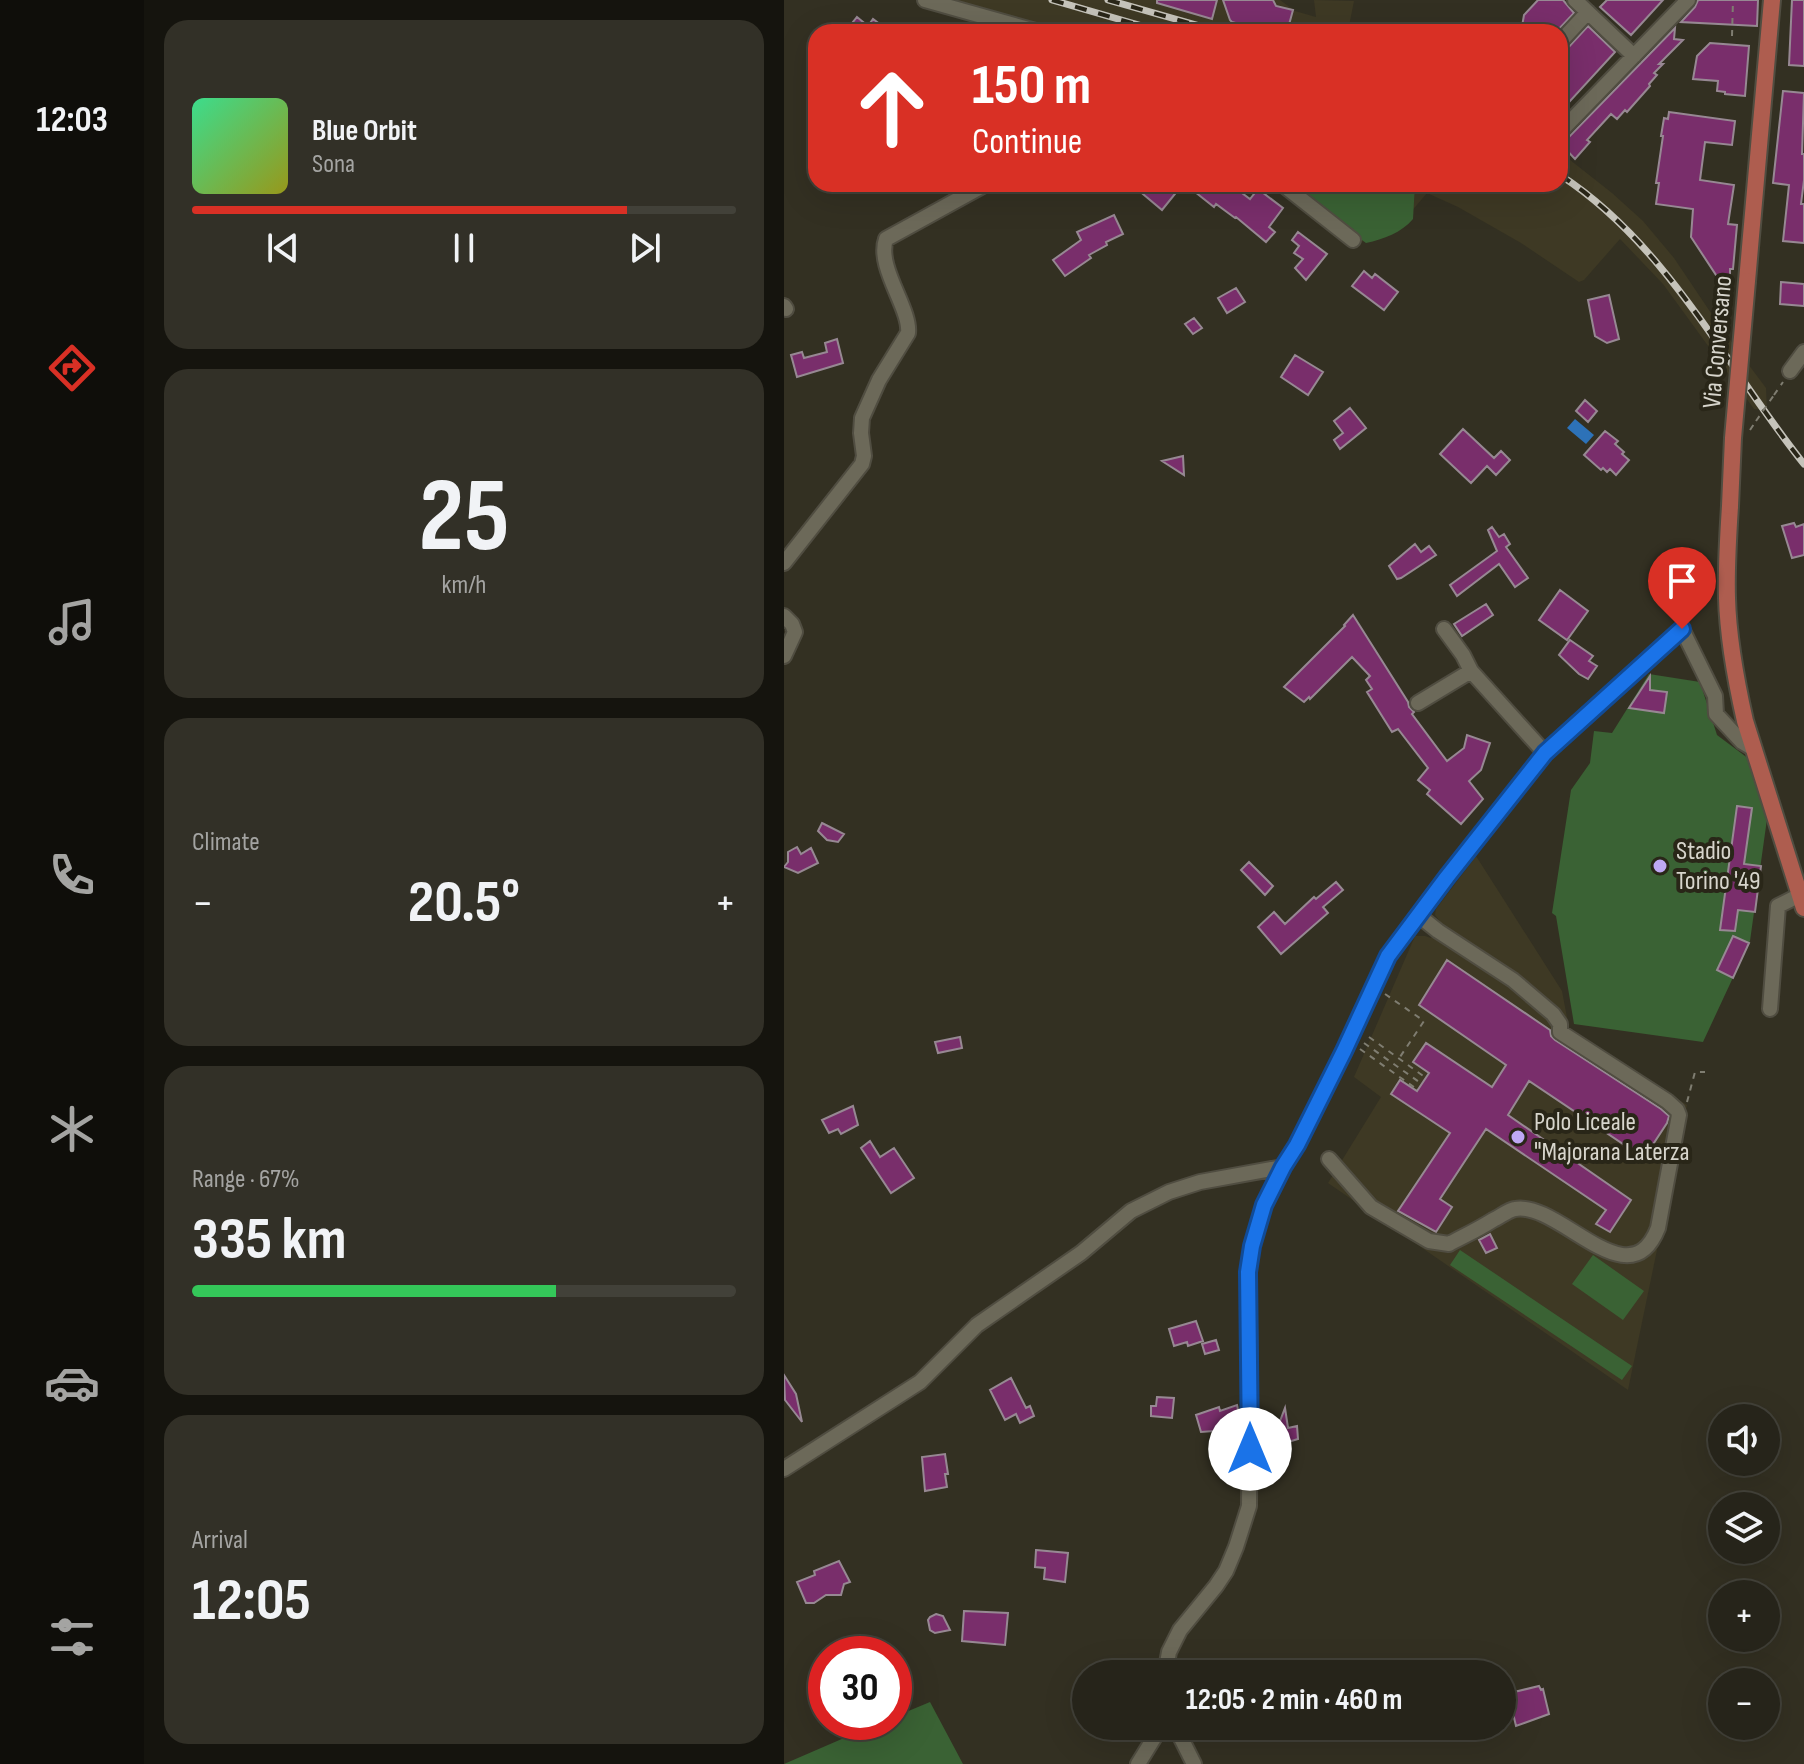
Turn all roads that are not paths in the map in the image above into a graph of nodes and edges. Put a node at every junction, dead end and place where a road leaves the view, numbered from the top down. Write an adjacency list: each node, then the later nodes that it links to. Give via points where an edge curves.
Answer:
1 (925, 0): 5 (street)
2 (1688, 0): 7 (street)
3 (1772, 0): 20 (main road, Via Conversano, bridge, via 1727,551 1738,689)
4 (1580, 4): 6 (street); 7 (street)
5 (1010, 24)
6 (1568, 27)
7 (1634, 56): 8 (street)
8 (1568, 124)
9 (971, 192): 14 (street, via 886,239 883,247 908,333 862,418 862,464)
10 (1292, 192): 11 (street)
11 (1353, 240)
12 (1804, 352): 13 (street)
13 (1790, 371)
14 (784, 563)
15 (784, 616): 17 (street, via 795,632)
16 (1444, 629): 18 (street)
17 (784, 656)
18 (1471, 671): 19 (street); 21 (street)
19 (1418, 703)
20 (1754, 749): 21 (street, via 1716,714 1715,696 1682,629); 22 (main road)
21 (1545, 753): 23 (street)
22 (1802, 902): 24 (street, via 1778,906)
23 (1418, 915): 25 (street, via 1513,980 1553,1014 1560,1032 1677,1110 1653,1242 1627,1257 1533,1210 1515,1209 1449,1244 1429,1241 1371,1207); 26 (street, via 1388,956)
24 (1770, 1009)
25 (1329, 1159)
26 (1283, 1167): 27 (street, via 1200,1182 1131,1211 1081,1253 977,1325 920,1382); 28 (street, via 1264,1205 1248,1272 1249,1506 1226,1571 1180,1630)
27 (784, 1469)
28 (1168, 1660)
29 (1153, 1740): 31 (street)
30 (1182, 1740): 32 (street)
31 (1138, 1764)
32 (1194, 1764)

